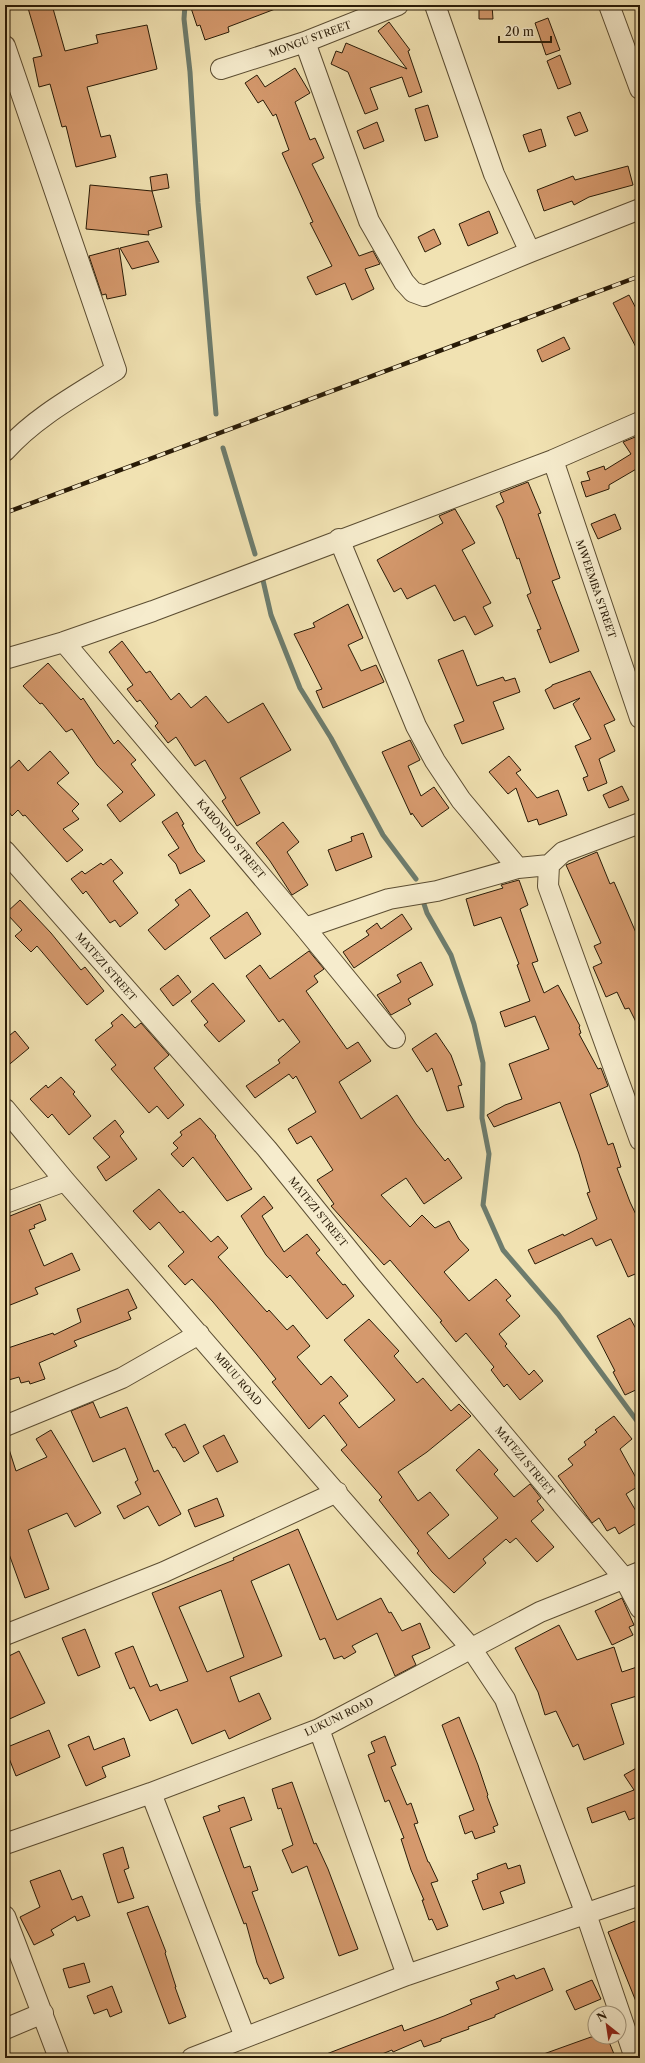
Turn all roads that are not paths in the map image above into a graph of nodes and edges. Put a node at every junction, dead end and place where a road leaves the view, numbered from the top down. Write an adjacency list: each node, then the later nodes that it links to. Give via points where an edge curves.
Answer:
1 (398, 5): 4 (street, MONGU STREET)
2 (435, 5): 9 (street, via 494,174)
3 (609, 5): 7 (street)
4 (305, 42): 6 (street, MONGU STREET); 9 (street, via 369,221 412,292 424,296)
5 (5, 46): 11 (street, via 116,370 63,403 15,440)
6 (221, 69)
7 (640, 89)
8 (640, 209): 9 (street)
9 (530, 252)
10 (640, 422): 12 (street)
11 (5, 451)
12 (552, 460): 13 (street); 16 (street, MWEEMBA STREET)
13 (339, 539): 14 (street); 20 (street, via 416,726 435,762 461,800)
14 (64, 642): 15 (street); 21 (street, KABONDO STREET)
15 (5, 659)
16 (640, 718)
17 (640, 823): 19 (street, via 563,852)
18 (5, 852): 30 (street, MATEZI STREET, via 267,1149 368,1274)
19 (549, 866): 20 (street); 24 (street, via 548,886)
20 (518, 868): 21 (street, via 437,891 389,899)
21 (305, 928): 22 (street, KABONDO STREET)
22 (395, 1038)
23 (5, 1109): 25 (street, MBUU ROAD)
24 (640, 1140)
25 (65, 1181): 26 (street); 27 (street, MBUU ROAD)
26 (5, 1203)
27 (199, 1334): 28 (street, via 122,1378); 29 (street, MBUU ROAD)
28 (5, 1426)
29 (337, 1492): 32 (street, via 164,1572); 33 (street, MBUU ROAD)
30 (632, 1575): 31 (street, MATEZI STREET); 33 (street, LUKUNI ROAD, via 540,1612)
31 (640, 1608)
32 (5, 1635)
33 (471, 1648): 34 (street, LUKUNI ROAD); 38 (street, MBUU ROAD, via 505,1699)
34 (319, 1729): 35 (street, LUKUNI ROAD); 40 (street)
35 (150, 1792): 36 (street, LUKUNI ROAD); 43 (street)
36 (5, 1844)
37 (640, 1896): 38 (street)
38 (586, 1914): 40 (street); 46 (street, MBUU ROAD)
39 (5, 1916): 41 (street)
40 (407, 1975): 43 (street)
41 (43, 2013): 42 (street); 44 (street)
42 (5, 2029)
43 (245, 2037): 45 (street)
44 (59, 2058)
45 (192, 2058)
46 (635, 2058)

